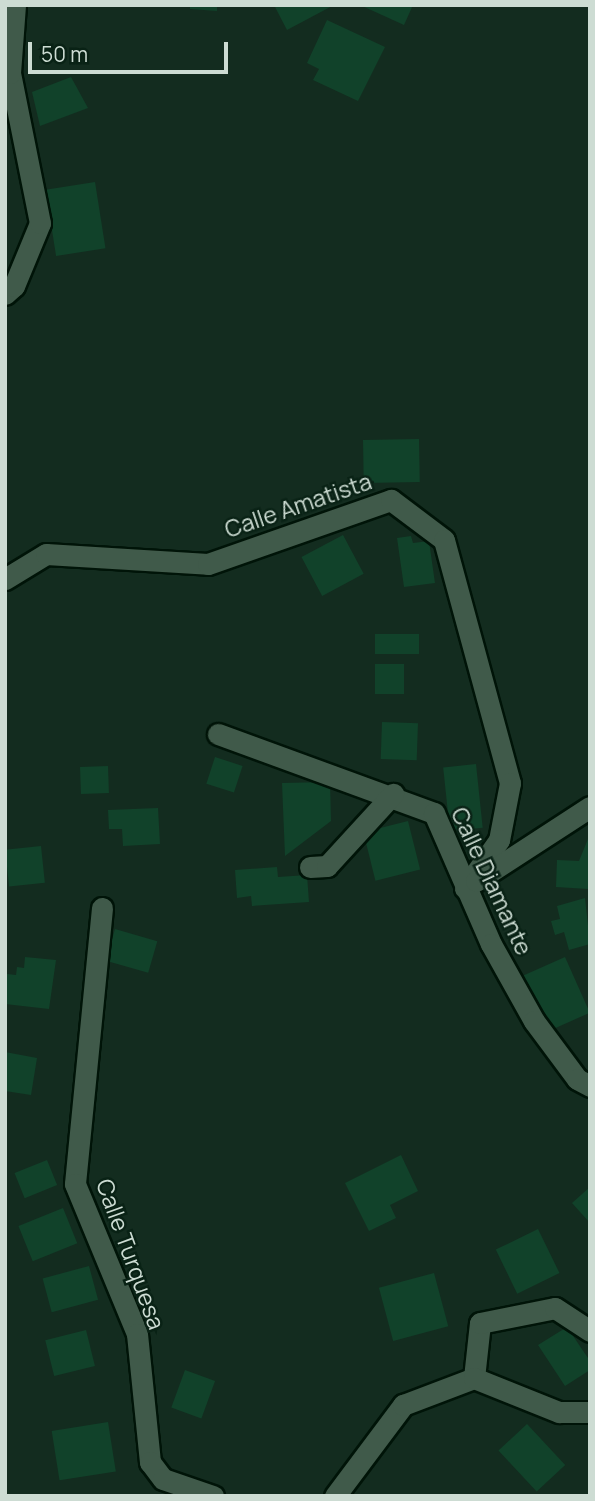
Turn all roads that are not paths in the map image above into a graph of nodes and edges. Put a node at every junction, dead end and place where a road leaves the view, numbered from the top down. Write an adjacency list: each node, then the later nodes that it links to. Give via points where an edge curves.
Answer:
1 (15, 5): 2 (street, via 10,74 40,223)
2 (10, 290)
3 (5, 579): 8 (street, Calle Amatista, via 47,554 208,564 391,500 444,540 510,783 499,840)
4 (218, 734): 5 (street, Calle Diamante)
5 (393, 794): 7 (street, via 327,866); 8 (street, Calle Diamante, via 435,813)
6 (590, 807): 8 (street)
7 (310, 867)
8 (465, 888): 10 (street, Calle Diamante, via 534,1021 577,1079)
9 (102, 908): 14 (street, Calle Turquesa, via 75,1184 137,1334 150,1462 163,1479)
10 (590, 1086)
11 (590, 1331): 12 (street, via 555,1308 480,1323)
12 (474, 1378): 13 (street, via 559,1412); 15 (street, via 403,1405)
13 (590, 1412)
14 (213, 1496)
15 (335, 1496)

